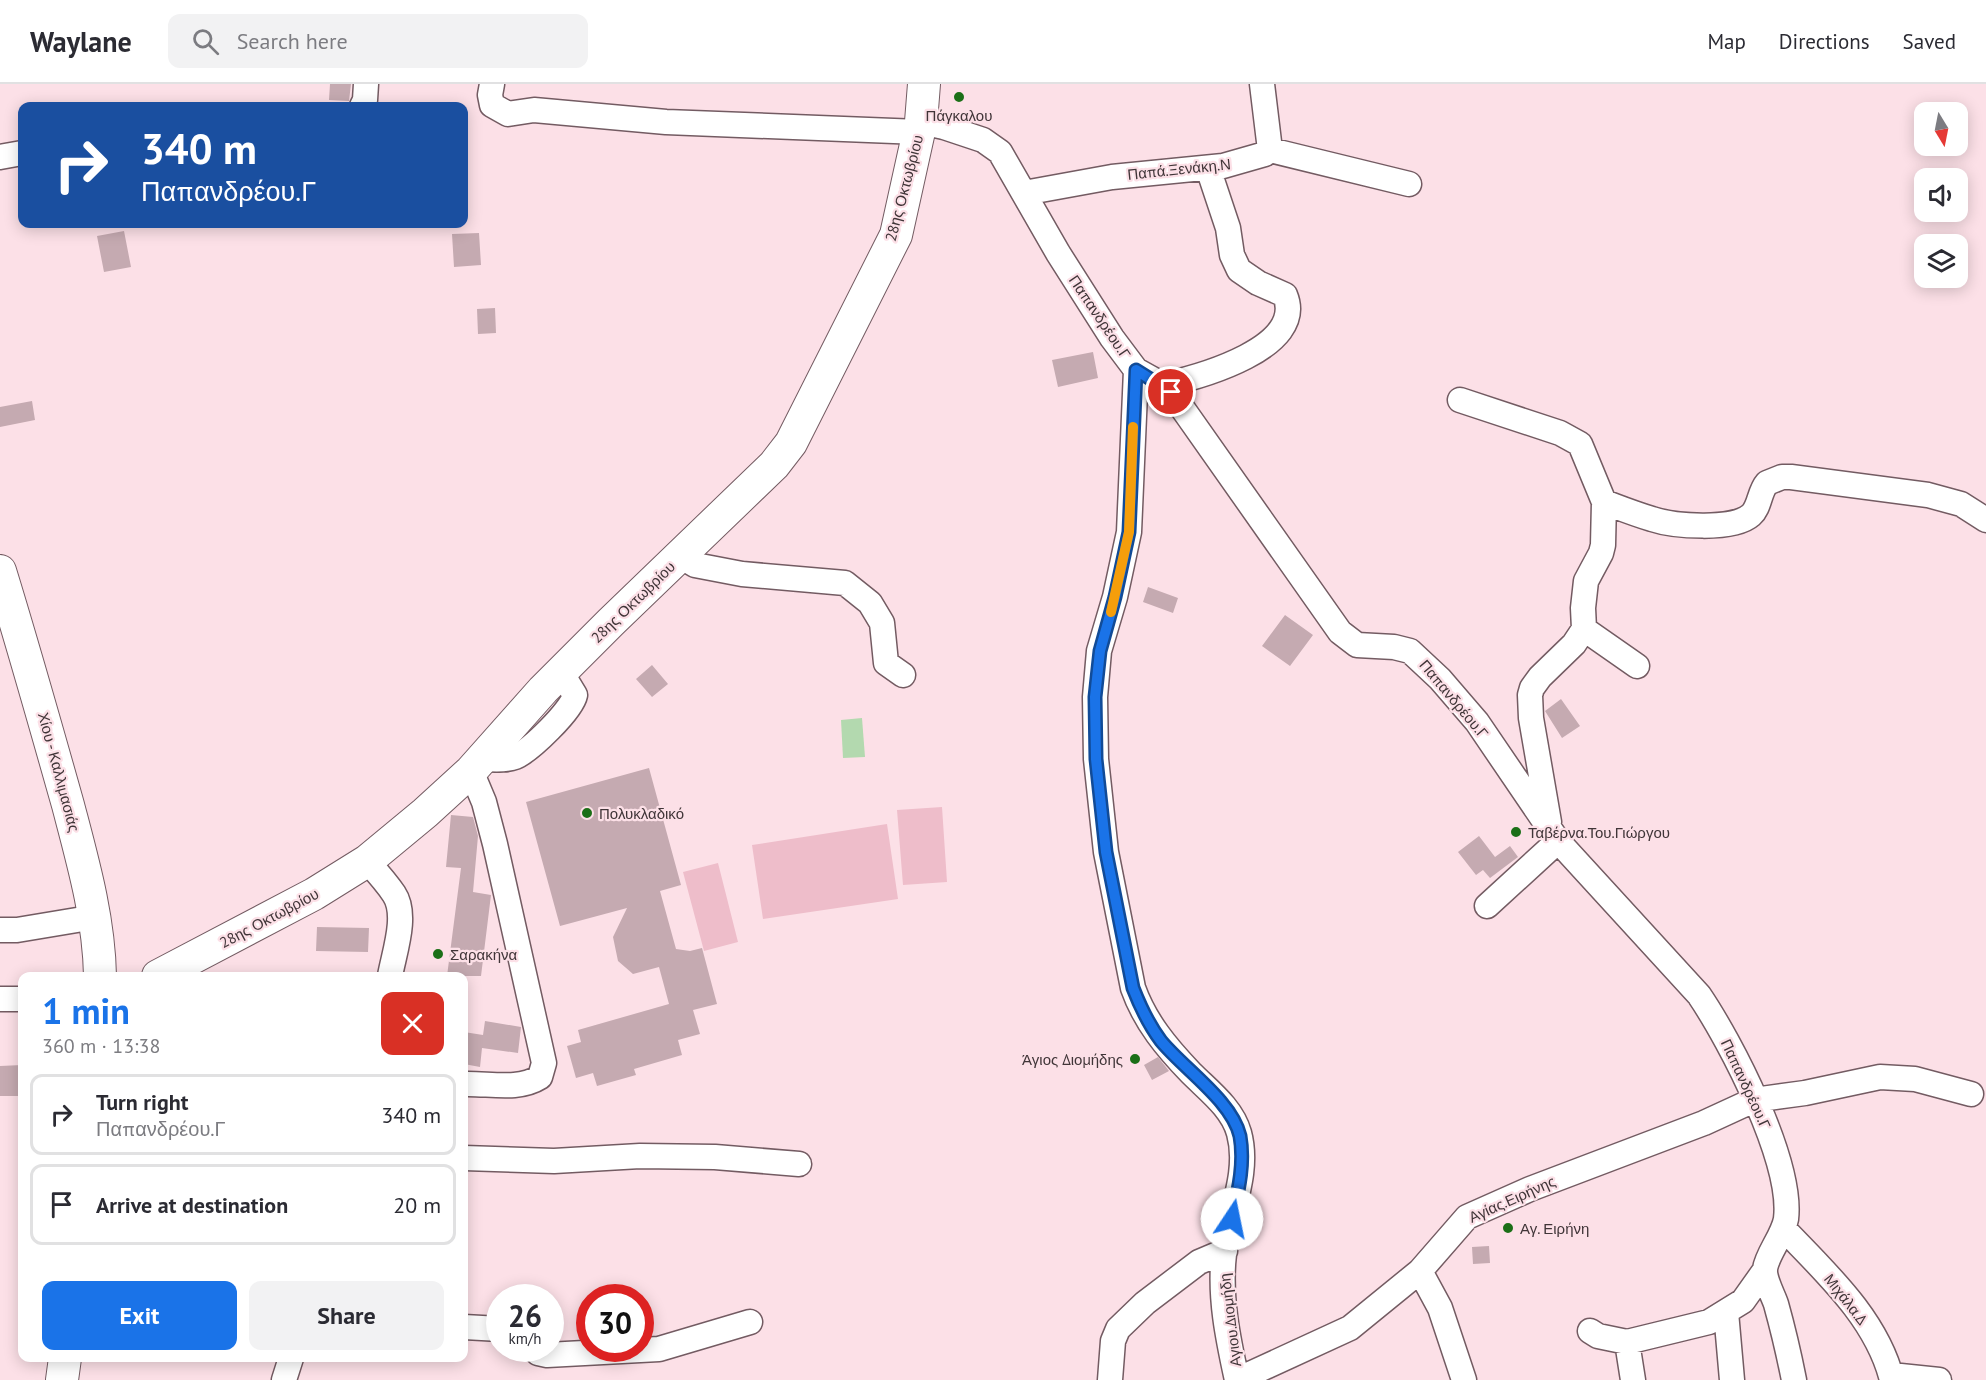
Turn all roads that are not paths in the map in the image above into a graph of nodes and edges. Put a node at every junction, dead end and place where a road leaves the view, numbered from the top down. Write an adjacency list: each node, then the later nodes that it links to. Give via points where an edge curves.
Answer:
1 (366, 84): 5 (street)
2 (492, 84): 6 (street, Παπανδρέου.Γ, via 492,105 508,114 534,110 666,122)
3 (924, 84): 6 (main road, 28ης Οκτωβρίου)
4 (1263, 86): 7 (street)
5 (365, 102)
6 (920, 127): 12 (street, Παπανδρέου.Γ, via 969,135 993,146); 18 (main road, 28ης Οκτωβρίου, via 896,235 791,443 755,486)
7 (1270, 150): 10 (street, Παπά.Ξενάκη.Ν, via 1247,161); 11 (street)
8 (18, 154): 9 (street)
9 (0, 157)
10 (1208, 168): 12 (street, Παπά.Ξενάκη.Ν, via 1112,177); 14 (street, via 1228,228 1234,261 1245,276 1285,295 1288,313 1285,324 1270,343 1225,367)
11 (1410, 184)
12 (1024, 193): 13 (street, Παπανδρέου.Γ, via 1064,263)
13 (1136, 370): 14 (street, Παπανδρέου.Γ); 40 (street, Αγιου.Διομήδη, via 1129,532 1100,651 1095,697 1096,759 1106,852 1139,1005 1161,1040 1229,1112 1238,1130 1242,1166)
14 (1163, 385): 24 (street, Παπανδρέου.Γ, via 1340,632 1357,645 1406,649 1419,658 1477,722)
15 (1460, 400): 16 (street, via 1560,433 1580,444)
16 (1604, 502): 17 (street, via 1672,524 1734,523 1749,517 1767,483 1791,477 1928,495 1961,504); 20 (street, via 1603,544 1586,581)
17 (1986, 520)
18 (680, 556): 22 (street, via 695,565 742,574 845,583 870,603 882,623 886,663); 23 (main road, 28ης Οκτωβρίου, via 561,672)
19 (0, 571): 27 (main road, Χίου - Καλλιμασιάς, via 35,682)
20 (1584, 629): 21 (street); 24 (street, via 1540,677 1530,695)
21 (1637, 666)
22 (903, 675)
23 (476, 765): 25 (main road, 28ης Οκτωβρίου); 34 (street, via 544,1063 540,1077 532,1082)
24 (1553, 835): 26 (street); 36 (street, Παπανδρέου.Γ, via 1699,995 1716,1020)
25 (367, 861): 30 (main road, 28ης Οκτωβρίου, via 288,910); 31 (street, via 395,895 398,908)
26 (1487, 906)
27 (95, 917): 28 (street); 29 (main road, Χίου - Καλλιμασιάς)
28 (0, 930)
29 (100, 972)
30 (166, 972)
31 (391, 972)
32 (0, 999): 33 (street)
33 (18, 999)
34 (468, 1083)
35 (1971, 1094): 36 (street, Αγίας.Ειρήνης, via 1915,1079 1880,1077)
36 (1754, 1100): 39 (street, Παπανδρέου.Γ, via 1782,1175); 42 (street, Αγίας.Ειρήνης, via 1467,1217)
37 (468, 1158): 38 (street, via 554,1161 715,1157)
38 (799, 1164)
39 (1784, 1229): 41 (street); 52 (street, Μιχάλα.Δ, via 1864,1321 1886,1360)
40 (1225, 1251): 55 (street, via 1199,1262 1118,1329 1113,1341); 56 (street, Αγιου.Διομήδη, via 1223,1295)
41 (1765, 1270): 43 (street, via 1743,1301); 60 (street)
42 (1420, 1271): 56 (street, Αγίας.Ειρήνης, via 1350,1328); 57 (street, via 1440,1308)
43 (1725, 1312): 48 (street, via 1709,1322); 59 (street)
44 (750, 1322): 49 (street, via 659,1348)
45 (468, 1326): 46 (street)
46 (486, 1328)
47 (1590, 1331): 48 (street)
48 (1627, 1342): 58 (street)
49 (564, 1355)
50 (64, 1362): 53 (main road)
51 (290, 1362): 54 (street)
52 (1891, 1378): 61 (street)
53 (62, 1380)
54 (284, 1380)
55 (1110, 1380)
56 (1237, 1380)
57 (1464, 1380)
58 (1633, 1380)
59 (1732, 1380)
60 (1794, 1380)
61 (1939, 1380)

